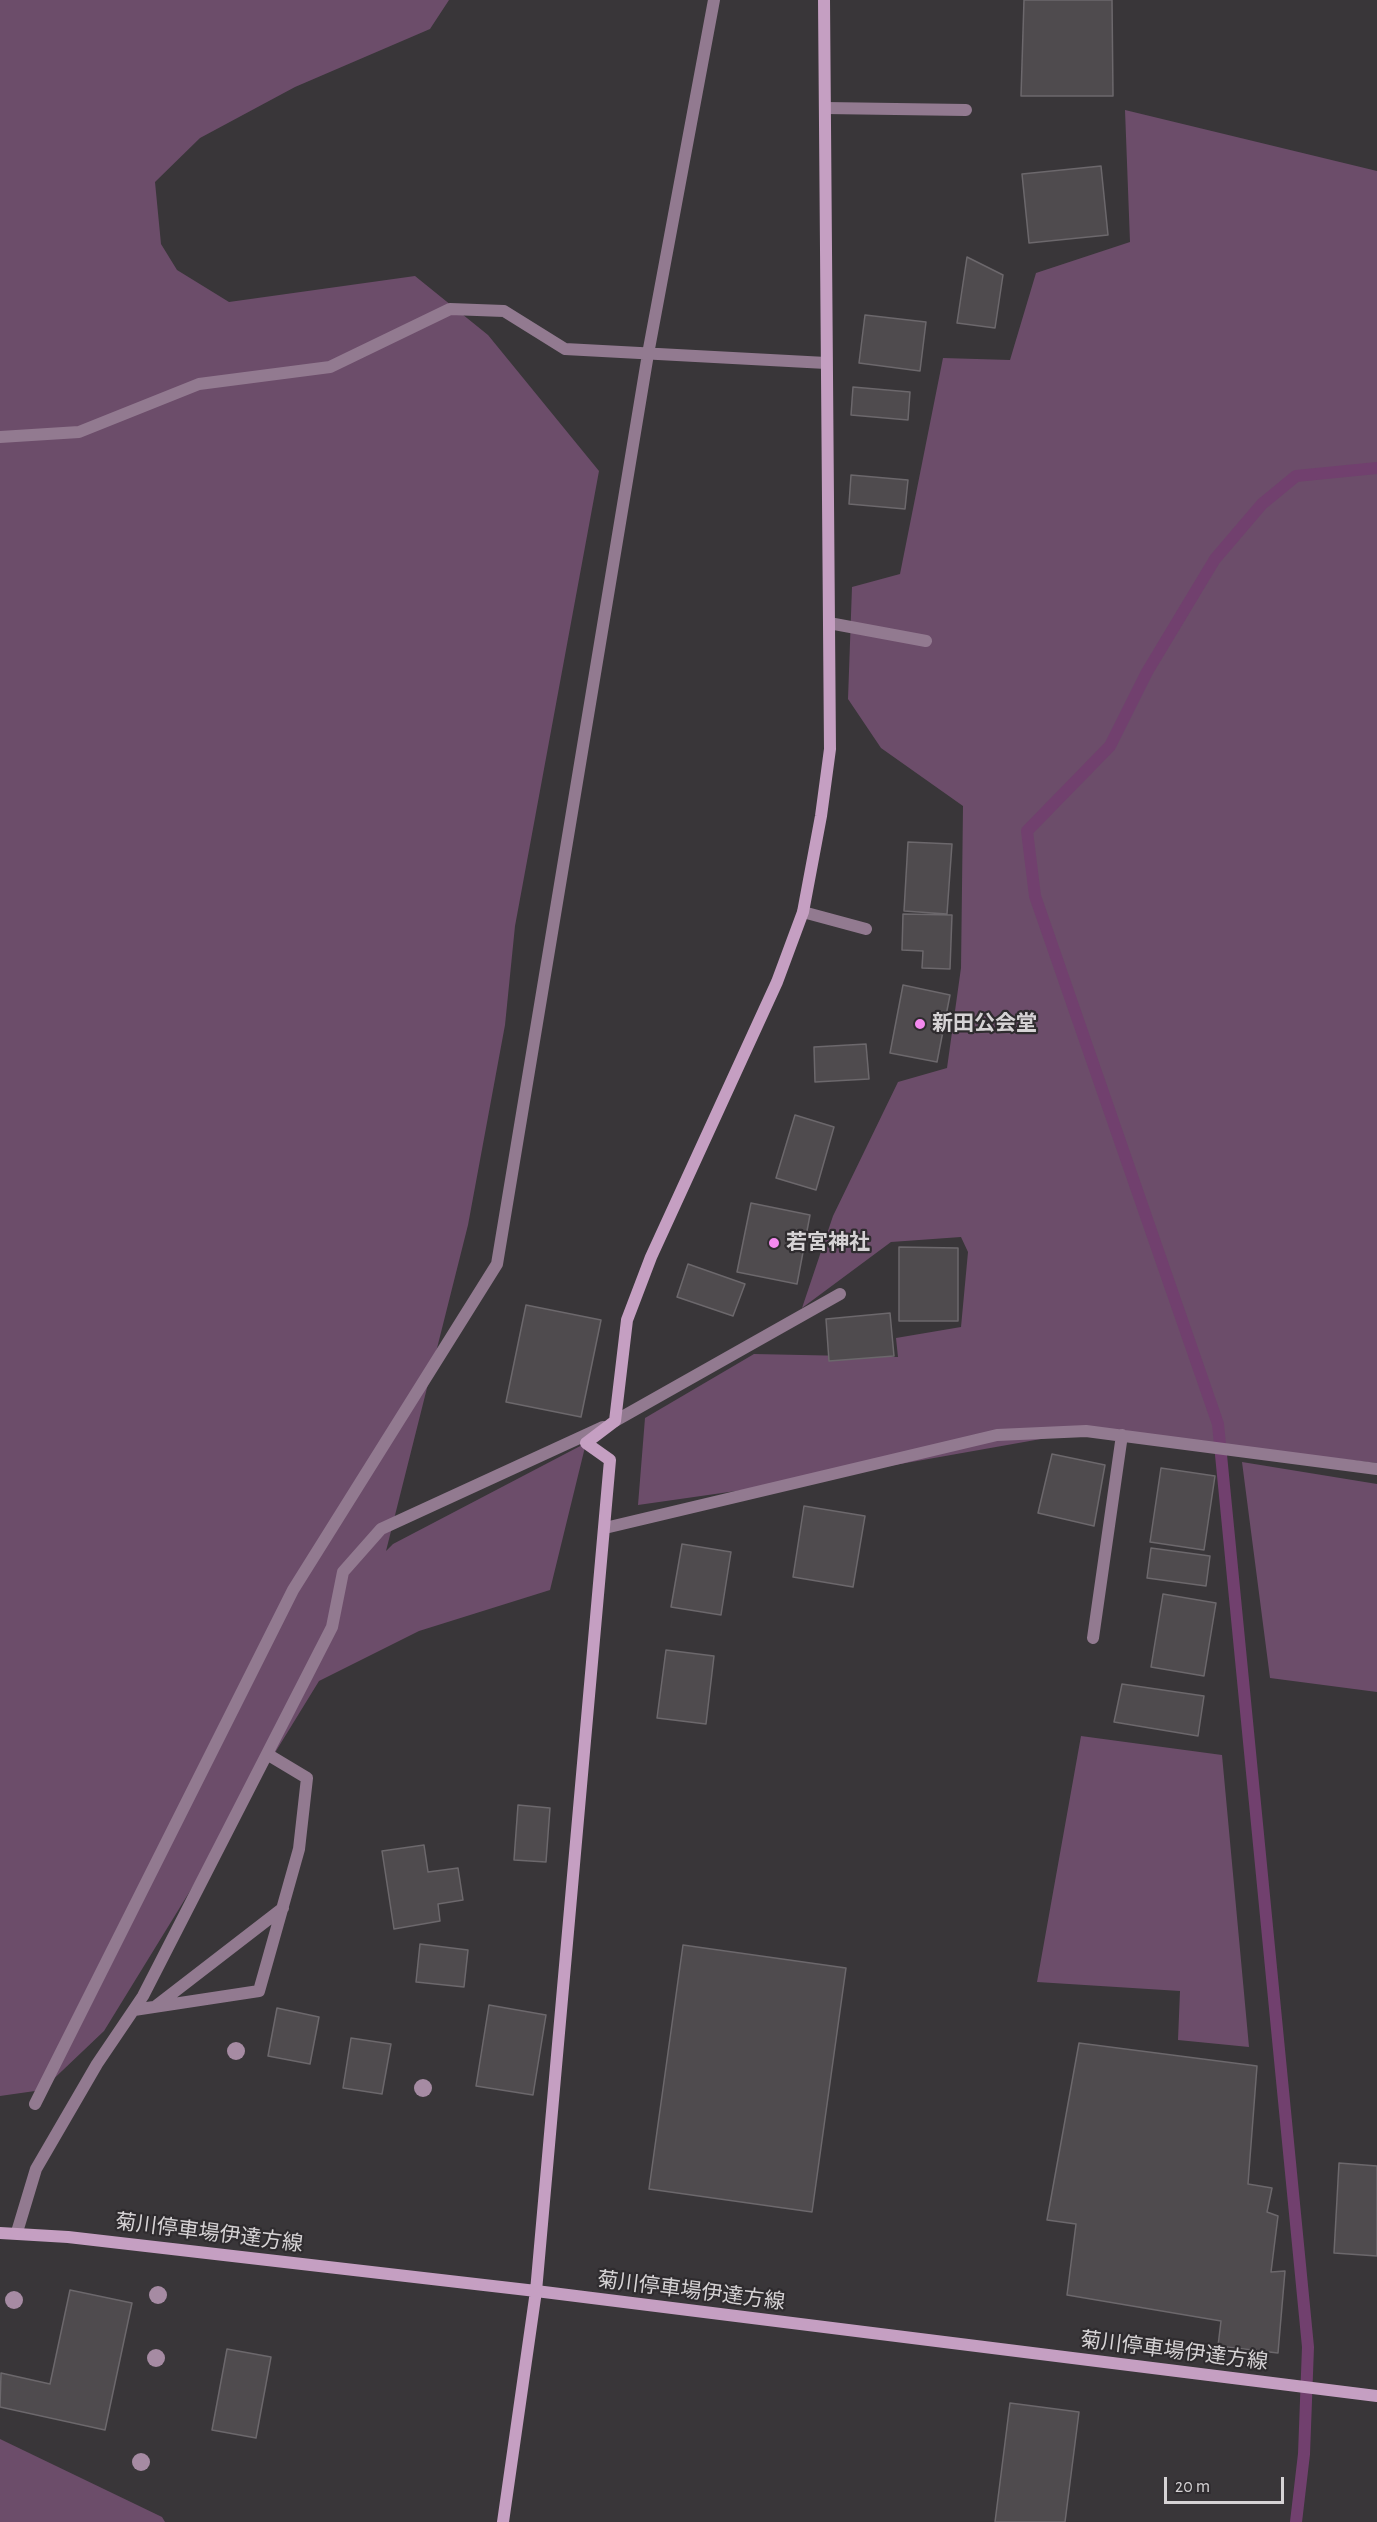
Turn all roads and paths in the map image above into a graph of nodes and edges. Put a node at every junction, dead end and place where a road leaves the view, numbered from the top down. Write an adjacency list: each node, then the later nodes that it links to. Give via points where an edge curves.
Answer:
1 (714, 0): 5 (street)
2 (824, 0): 3 (street)
3 (825, 108): 4 (street); 6 (street)
4 (966, 110)
5 (648, 354): 6 (street); 7 (street, via 565,349 504,311 450,309 330,367 199,384 79,432); 22 (street, via 496,1264 293,1590)
6 (826, 363): 8 (street)
7 (0, 437)
8 (829, 623): 9 (street); 10 (street, via 830,749)
9 (926, 641)
10 (803, 912): 11 (street); 13 (street, via 777,982 651,1257 627,1320)
11 (866, 929)
12 (840, 1294): 13 (street)
13 (615, 1421): 16 (street, via 586,1443 610,1460); 18 (street, via 381,1528 343,1572 332,1627)
14 (1122, 1435): 15 (street); 16 (street, via 1086,1431 998,1435); 17 (street)
15 (1377, 1469)
16 (605, 1528): 25 (street)
17 (1093, 1638)
18 (267, 1754): 19 (street, via 307,1778 299,1849); 21 (street)
19 (283, 1908): 20 (street); 20 (street, via 259,1991)
20 (155, 2006): 21 (street)
21 (134, 2010): 23 (street, via 97,2064 36,2169)
22 (35, 2104)
23 (17, 2232): 24 (street, 菊川停車場伊達方線); 25 (street, 菊川停車場伊達方線)
24 (0, 2233)
25 (536, 2291): 26 (street, 菊川停車場伊達方線); 27 (street)
26 (1377, 2396)
27 (503, 2522)

